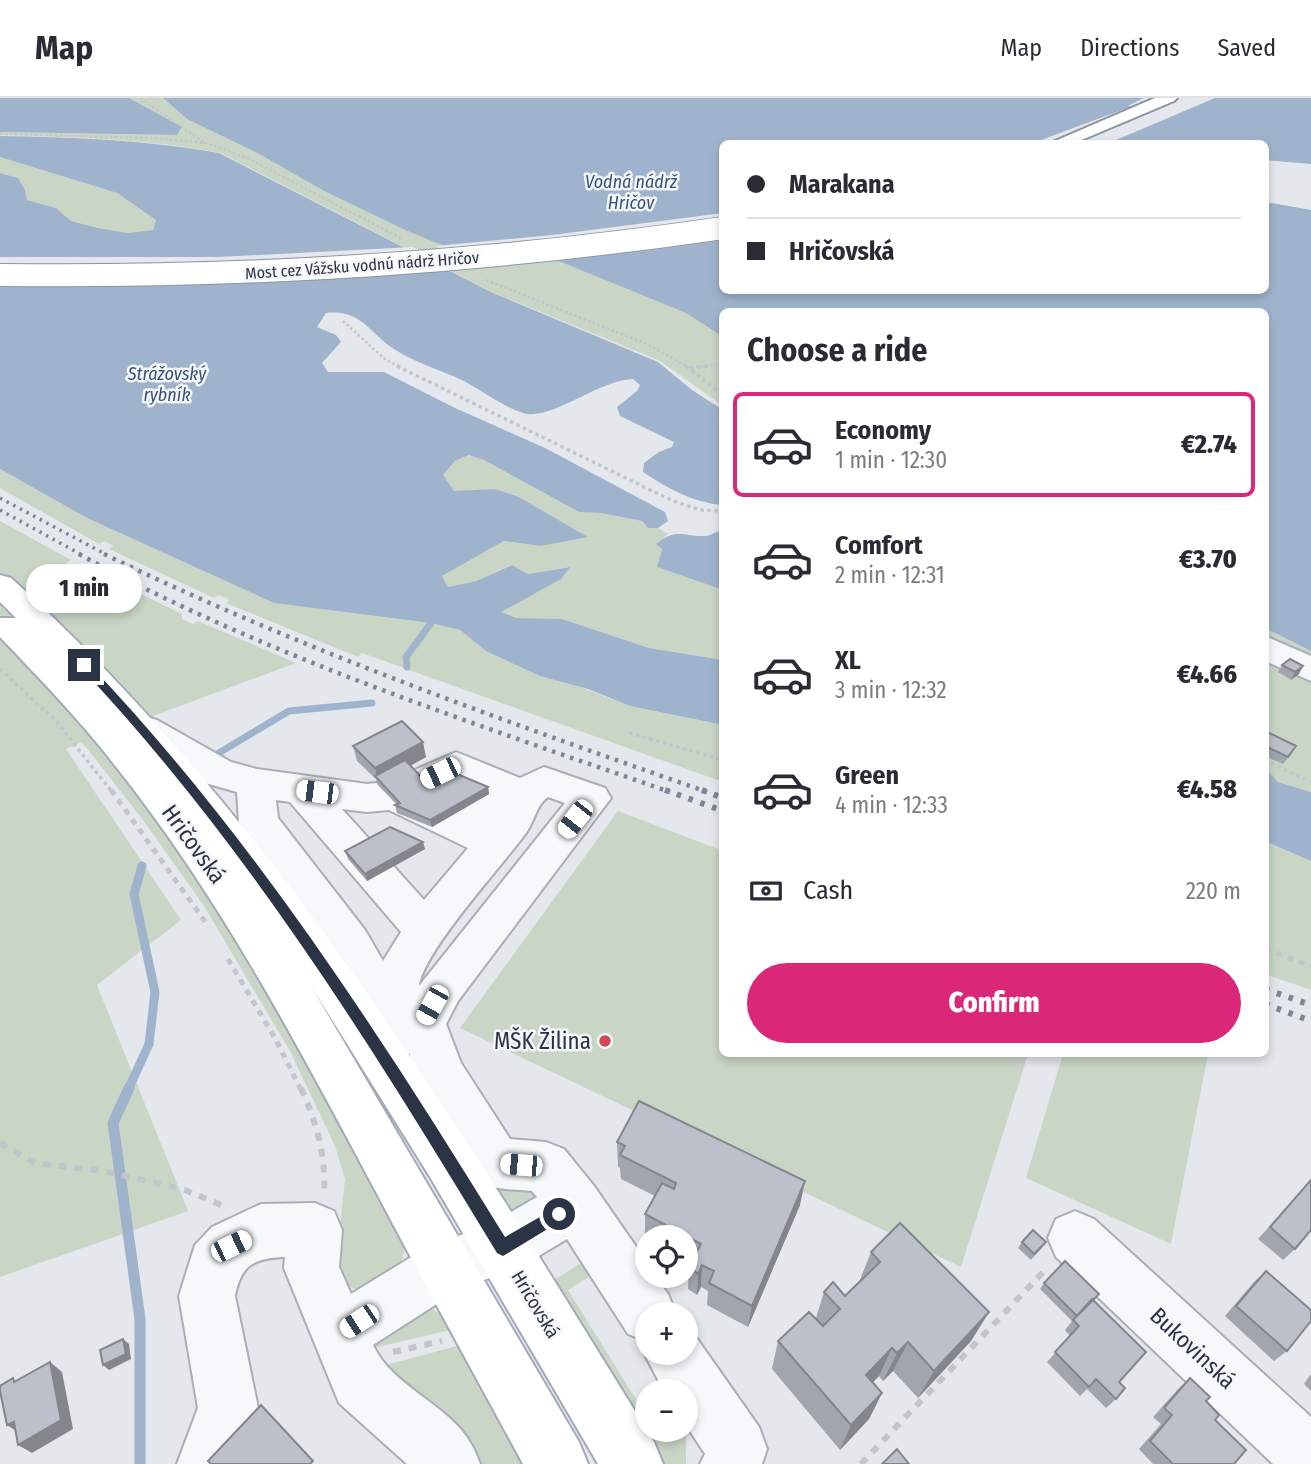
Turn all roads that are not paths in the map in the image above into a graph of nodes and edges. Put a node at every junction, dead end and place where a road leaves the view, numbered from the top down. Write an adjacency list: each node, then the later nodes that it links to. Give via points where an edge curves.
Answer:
1 (1176, 102): 2 (main road); 3 (main road)
2 (1067, 140)
3 (1096, 140)
4 (719, 220): 6 (main road, Most cez Vážsku vodnú nádrž Hričov, via 559,240 341,258)
5 (719, 229): 7 (main road, Most cez Vážsku vodnú nádrž Hričov, bridge, via 565,249 364,267)
6 (0, 264)
7 (0, 275)
8 (0, 585): 12 (main road, Hričovská, via 67,647)
9 (0, 619): 23 (main road, Hričovská, via 76,696 212,867 286,982)
10 (1269, 649): 11 (street)
11 (1311, 670)
12 (144, 729): 13 (street, via 219,773); 19 (main road, Hričovská, via 242,851)
13 (257, 783): 15 (street); 18 (street, via 259,822 349,943)
14 (408, 788): 15 (street, via 367,798); 16 (street); 16 (street, via 456,765)
15 (317, 792): 17 (street)
16 (511, 820): 17 (street); 20 (street, via 544,781 591,798 442,987 422,1024 431,1057 449,1091 496,1163 546,1167)
17 (432, 921): 18 (street, via 398,975)
18 (391, 1016): 19 (street)
19 (384, 1057): 22 (main road, Hričovská)
20 (575, 1204): 22 (street); 24 (street)
21 (1075, 1238): 27 (street, Bukovinská)
22 (503, 1248): 23 (street); 31 (main road, Hričovská)
23 (445, 1267): 25 (street); 30 (main road, Hričovská)
24 (640, 1302)
25 (344, 1348): 28 (street, via 311,1268 288,1231 231,1246 214,1264 207,1296 228,1408); 29 (street, via 360,1382)
26 (681, 1365): 32 (street, via 737,1449)
27 (1311, 1458)
28 (208, 1464)
29 (449, 1464)
30 (557, 1464)
31 (632, 1464)
32 (731, 1464)

